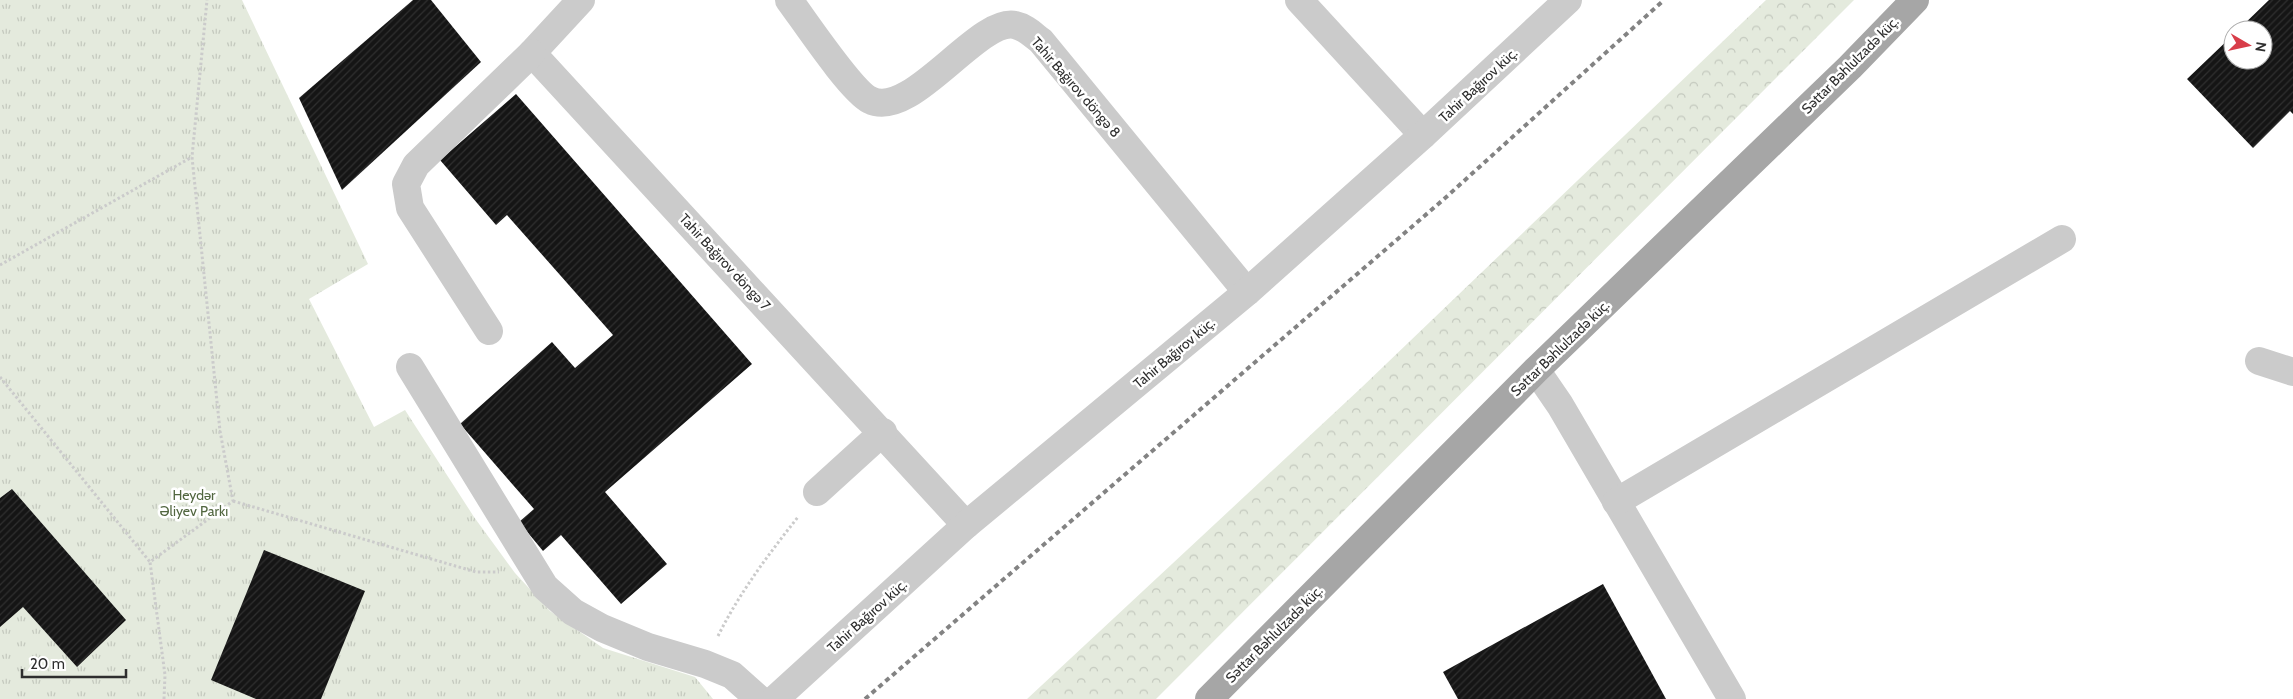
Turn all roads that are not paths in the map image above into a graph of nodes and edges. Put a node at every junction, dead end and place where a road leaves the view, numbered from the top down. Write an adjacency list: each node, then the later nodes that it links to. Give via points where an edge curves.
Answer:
1 (582, 0): 6 (street)
2 (789, 0): 9 (street, Tahir Bağırov döngə 8, via 854,86 870,100 888,104 910,94 994,29 1013,24 1024,28 1040,41)
3 (1299, 0): 7 (street)
4 (1568, 0): 7 (street, Tahir Bağırov küç.)
5 (1915, 0): 13 (main road, Səttar Bəhlulzadə küç.)
6 (532, 54): 10 (street, via 416,165 406,184 410,208); 15 (street, Tahir Bağırov döngə 7)
7 (1423, 135): 9 (street, Tahir Bağırov küç.)
8 (2062, 239): 17 (street)
9 (1247, 292): 18 (street, Tahir Bağırov küç.)
10 (489, 331)
11 (2259, 361): 14 (street)
12 (410, 367): 19 (street, via 545,587 573,612 602,628 732,675)
13 (1536, 370): 17 (street); 21 (main road, Səttar Bəhlulzadə küç.)
14 (2293, 372)
15 (883, 432): 16 (street); 18 (street, Tahir Bağırov döngə 7)
16 (817, 492)
17 (1616, 502): 22 (street)
18 (966, 525): 20 (street, Tahir Bağırov küç.)
19 (759, 699)
20 (775, 699)
21 (1209, 699)
22 (1732, 699)

